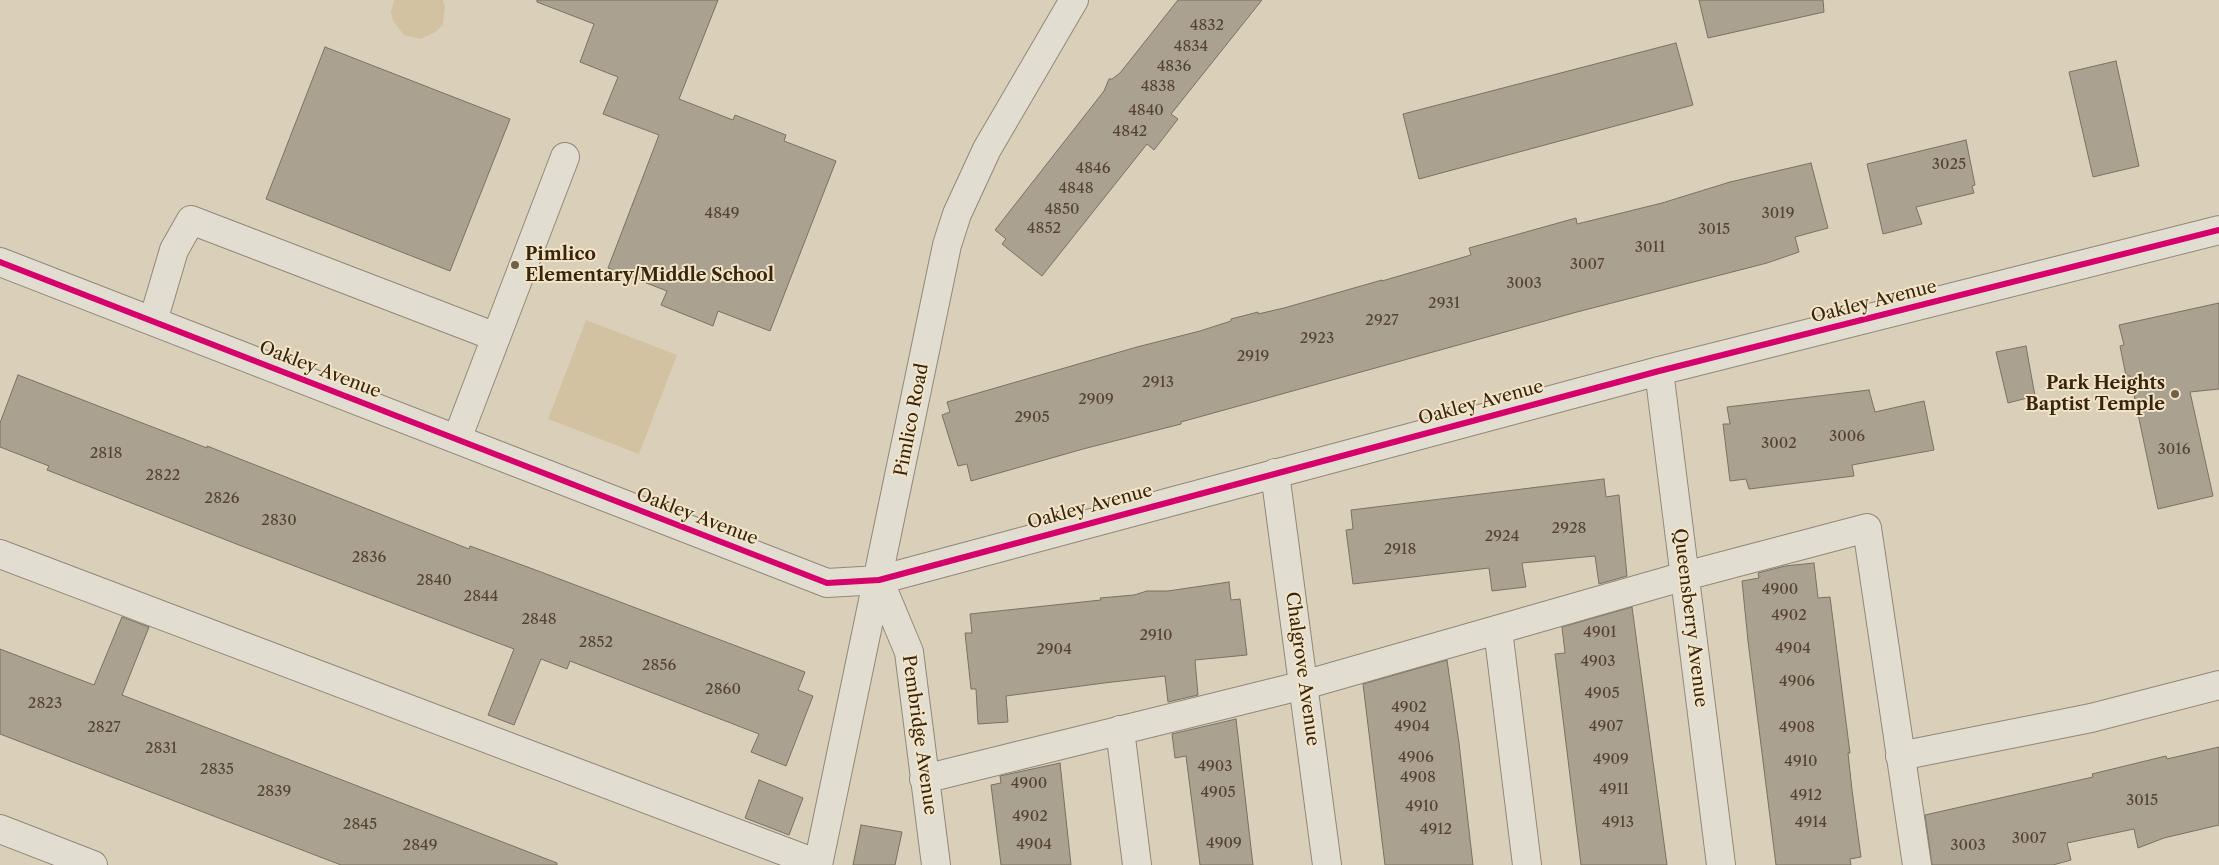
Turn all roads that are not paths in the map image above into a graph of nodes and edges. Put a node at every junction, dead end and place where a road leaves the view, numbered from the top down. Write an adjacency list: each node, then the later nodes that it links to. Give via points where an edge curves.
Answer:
1 (1074, 0): 12 (street, Pimlico Road, via 987,148 957,214 938,288)
2 (565, 157): 6 (street)
3 (2219, 230): 7 (street, Oakley Avenue)
4 (0, 262): 5 (street, Oakley Avenue)
5 (153, 322): 6 (street, via 174,250 191,220); 8 (street, Oakley Avenue)
6 (496, 337): 8 (street)
7 (1659, 371): 9 (street, Oakley Avenue); 11 (street, Queensberry Avenue)
8 (457, 440): 12 (street, Oakley Avenue, via 828,583)
9 (1276, 473): 12 (street, Oakley Avenue); 14 (street, Chalgrove Avenue)
10 (0, 554): 21 (street)
11 (1685, 576): 13 (street); 17 (street, via 1867,528); 26 (street, Queensberry Avenue)
12 (879, 580): 18 (street, Pembridge Avenue, via 909,652); 21 (street, Pimlico Road)
13 (1498, 630): 14 (street); 25 (street)
14 (1304, 685): 16 (street); 24 (street, Chalgrove Avenue)
15 (2219, 685): 17 (street, via 2090,718)
16 (1120, 730): 18 (street); 23 (street)
17 (1900, 756): 27 (street)
18 (924, 779): 22 (street, Pembridge Avenue)
19 (0, 829): 20 (street)
20 (94, 865)
21 (818, 865)
22 (936, 865)
23 (1137, 865)
24 (1328, 865)
25 (1527, 865)
26 (1721, 865)
27 (1917, 865)

